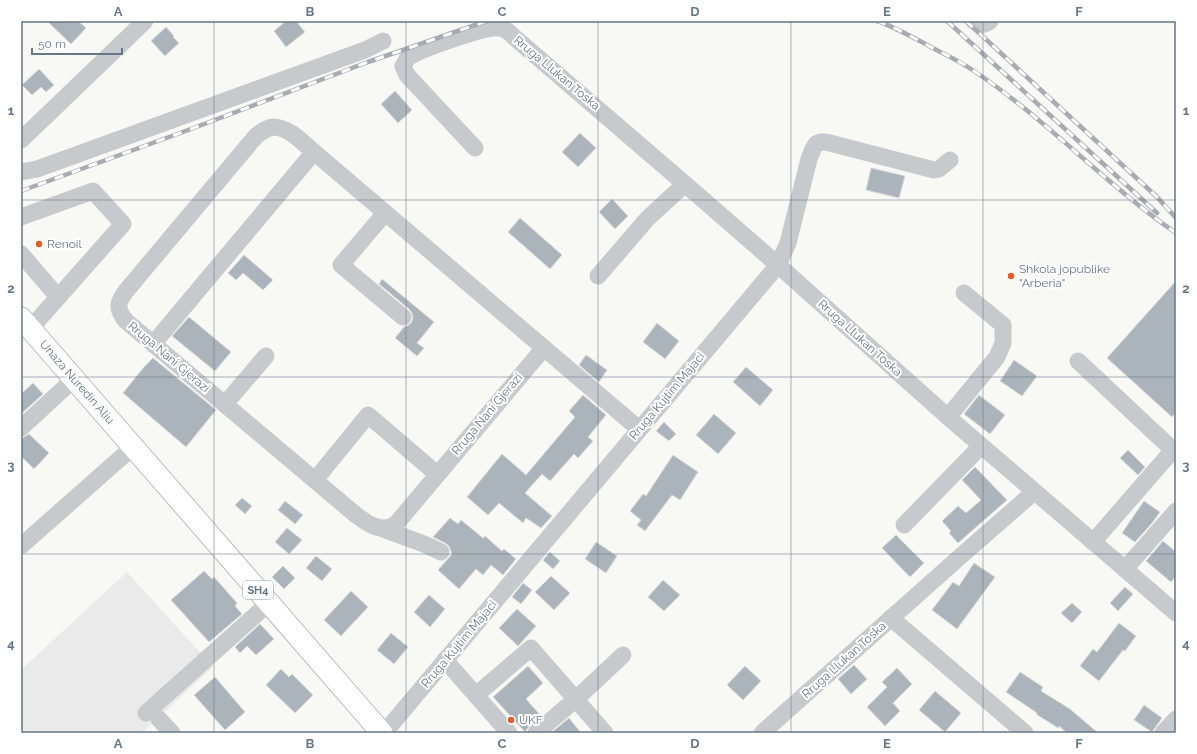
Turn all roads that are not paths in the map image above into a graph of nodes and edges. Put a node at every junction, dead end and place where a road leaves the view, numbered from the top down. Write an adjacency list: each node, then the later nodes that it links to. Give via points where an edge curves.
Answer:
1 (145, 21): 6 (street)
2 (974, 21): 3 (street, via 980,25)
3 (990, 21)
4 (487, 25): 7 (street, Rruga Llukan Toska, via 419,53 409,58 403,66 407,75); 11 (street, Rruga Llukan Toska, via 508,32)
5 (383, 41): 10 (street, via 366,50 114,142 37,169)
6 (21, 140)
7 (475, 148)
8 (314, 152): 12 (street, Rruga Nani Gjerazi); 21 (street); 21 (street, Rruga Nani Gjerazi, via 294,136 274,127 263,131 249,144 120,299 118,304 121,316)
9 (950, 160): 15 (street, Rruga Kujtim Majaci, via 934,170 826,142 816,144 809,159 788,242)
10 (21, 172)
11 (686, 184): 15 (street, Rruga Llukan Toska); 16 (street, via 648,218)
12 (385, 213): 19 (street, via 341,265); 22 (street, Rruga Nani Gjerazi)
13 (21, 217): 18 (street, via 93,191 123,224)
14 (21, 254): 18 (street)
15 (778, 265): 27 (street, Rruga Llukan Toska); 29 (street, Rruga Kujtim Majaci)
16 (598, 276)
17 (964, 293): 27 (street, via 1003,325 1003,343 997,358)
18 (58, 297): 20 (street)
19 (403, 317)
20 (26, 323): 25 (main road, Unaza Nuredin Aliu / SH4)
21 (153, 344): 26 (street, Rruga Nani Gjerazi)
22 (544, 348): 29 (street, Rruga Nani Gjerazi); 32 (street, Rruga Nani Gjerazi)
23 (266, 356): 26 (street)
24 (1078, 361): 38 (street, via 1173,450)
25 (74, 379): 28 (street); 31 (main road, Unaza Nuredin Aliu / SH4)
26 (225, 404): 33 (street, Rruga Nani Gjerazi)
27 (948, 417): 30 (street, Rruga Llukan Toska)
28 (21, 428)
29 (639, 429): 46 (street, Rruga Kujtim Majaci)
30 (981, 446): 34 (street, Rruga Llukan Toska); 36 (street)
31 (133, 447): 39 (street); 42 (main road, SH4)
32 (437, 474): 33 (street, via 368,415); 37 (street, Rruga Nani Gjerazi, via 396,524)
33 (315, 480): 37 (street, Rruga Nani Gjerazi, via 366,523)
34 (1034, 492): 38 (street, Rruga Llukan Toska); 44 (street, Rruga Llukan Toska)
35 (1176, 511): 41 (street)
36 (904, 525)
37 (383, 528): 40 (street)
38 (1093, 542): 41 (street, Rruga Llukan Toska)
39 (21, 546)
40 (441, 552)
41 (1125, 569): 43 (street, Rruga Llukan Toska)
42 (269, 603): 51 (street, via 153,716); 52 (main road, SH4)
43 (1176, 613)
44 (891, 618): 55 (street, Rruga Llukan Toska); 56 (street)
45 (623, 655): 48 (street)
46 (445, 660): 47 (street); 52 (street, Rruga Kujtim Majaci)
47 (476, 695): 48 (street, via 531,648); 53 (street)
48 (576, 698): 50 (street); 54 (street)
49 (1176, 719): 57 (street)
50 (602, 732)
51 (172, 733)
52 (383, 733)
53 (509, 733)
54 (536, 733)
55 (762, 733)
56 (1025, 733)
57 (1163, 733)

